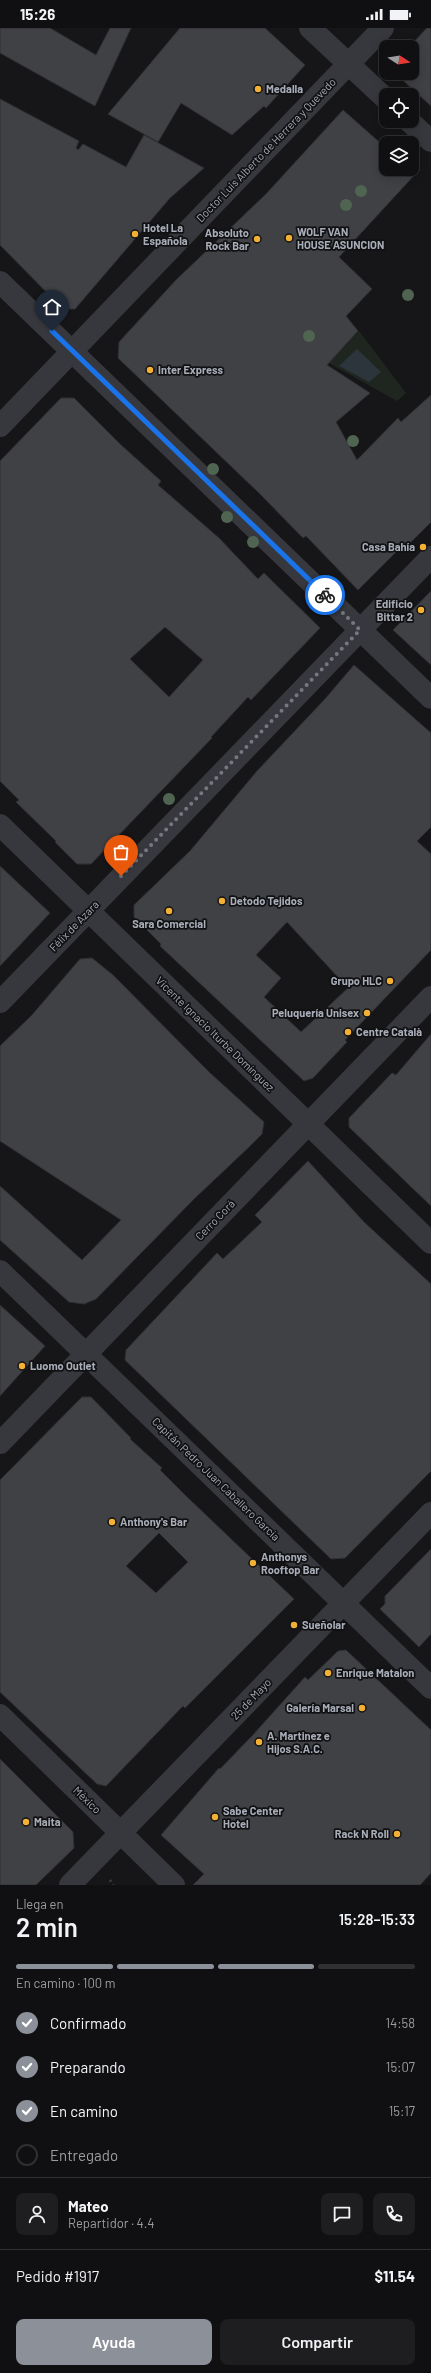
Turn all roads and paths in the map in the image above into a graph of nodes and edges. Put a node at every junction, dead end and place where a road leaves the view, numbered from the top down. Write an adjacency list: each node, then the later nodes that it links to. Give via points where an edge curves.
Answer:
1 (310, 28): 3 (street)
2 (383, 28): 3 (street, Doctor Luis Alberto de Herrera y Quevedo)
3 (348, 64): 4 (street); 8 (street, Doctor Luis Alberto de Herrera y Quevedo)
4 (379, 93)
5 (417, 128): 6 (street)
6 (431, 141)
7 (0, 282): 8 (street)
8 (72, 351): 9 (street, Doctor Luis Alberto de Herrera y Quevedo); 11 (street)
9 (0, 426)
10 (431, 557): 11 (street, Félix de Azara)
11 (360, 630): 12 (street); 14 (street, Félix de Azara)
12 (431, 698)
13 (0, 825): 14 (street, Vicente Ignacio Iturbe Domínguez)
14 (88, 911): 16 (street, Félix de Azara); 17 (street, Vicente Ignacio Iturbe Domínguez)
15 (431, 997): 17 (street, Cerro Corá)
16 (0, 1002)
17 (308, 1124): 18 (street, Vicente Ignacio Iturbe Domínguez); 20 (street, Cerro Corá)
18 (431, 1243)
19 (0, 1271): 20 (street, Capitán Pedro Juan Caballero García)
20 (86, 1354): 21 (street, Cerro Corá); 23 (street, Capitán Pedro Juan Caballero García)
21 (0, 1443)
22 (431, 1513): 23 (street, 25 de Mayo)
23 (344, 1604): 24 (street, Capitán Pedro Juan Caballero García); 26 (street, 25 de Mayo)
24 (431, 1688)
25 (0, 1716): 26 (street, México)
26 (121, 1833): 28 (street, 25 de Mayo); 30 (street, México)
27 (109, 1878): 29 (path)
28 (70, 1885)
29 (113, 1885)
30 (174, 1885)

